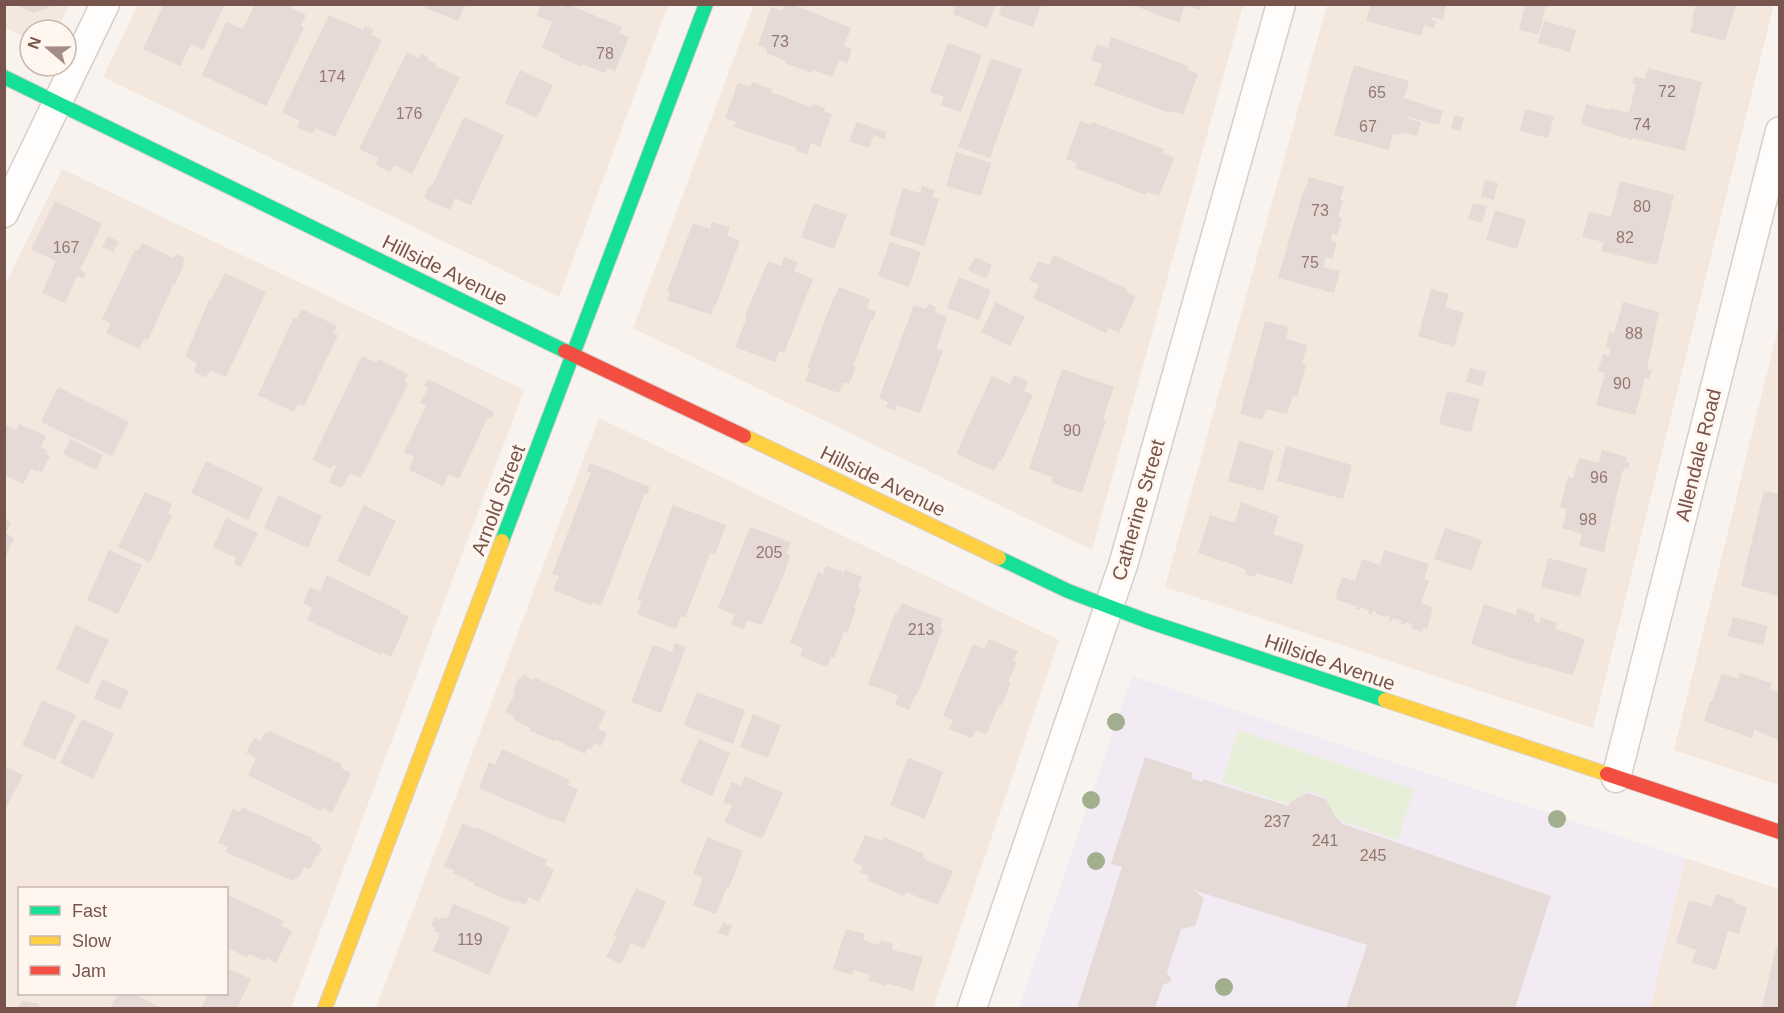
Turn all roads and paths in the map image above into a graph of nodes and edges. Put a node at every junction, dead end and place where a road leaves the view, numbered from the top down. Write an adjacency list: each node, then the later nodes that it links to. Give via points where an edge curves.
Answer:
1 (105, 4): 5 (street)
2 (706, 4): 8 (street, Arnold Street)
3 (1281, 4): 9 (street, Catherine Street)
4 (4, 77): 5 (street, Hillside Avenue)
5 (57, 103): 7 (street); 8 (street, Hillside Avenue)
6 (1779, 131): 10 (street, Allendale Road)
7 (4, 213)
8 (574, 355): 9 (street, Hillside Avenue); 12 (street, Arnold Street)
9 (1108, 607): 10 (street, Hillside Avenue); 13 (street, Catherine Street)
10 (1616, 778): 11 (street, Hillside Avenue)
11 (1779, 832)
12 (325, 1008)
13 (972, 1008)

